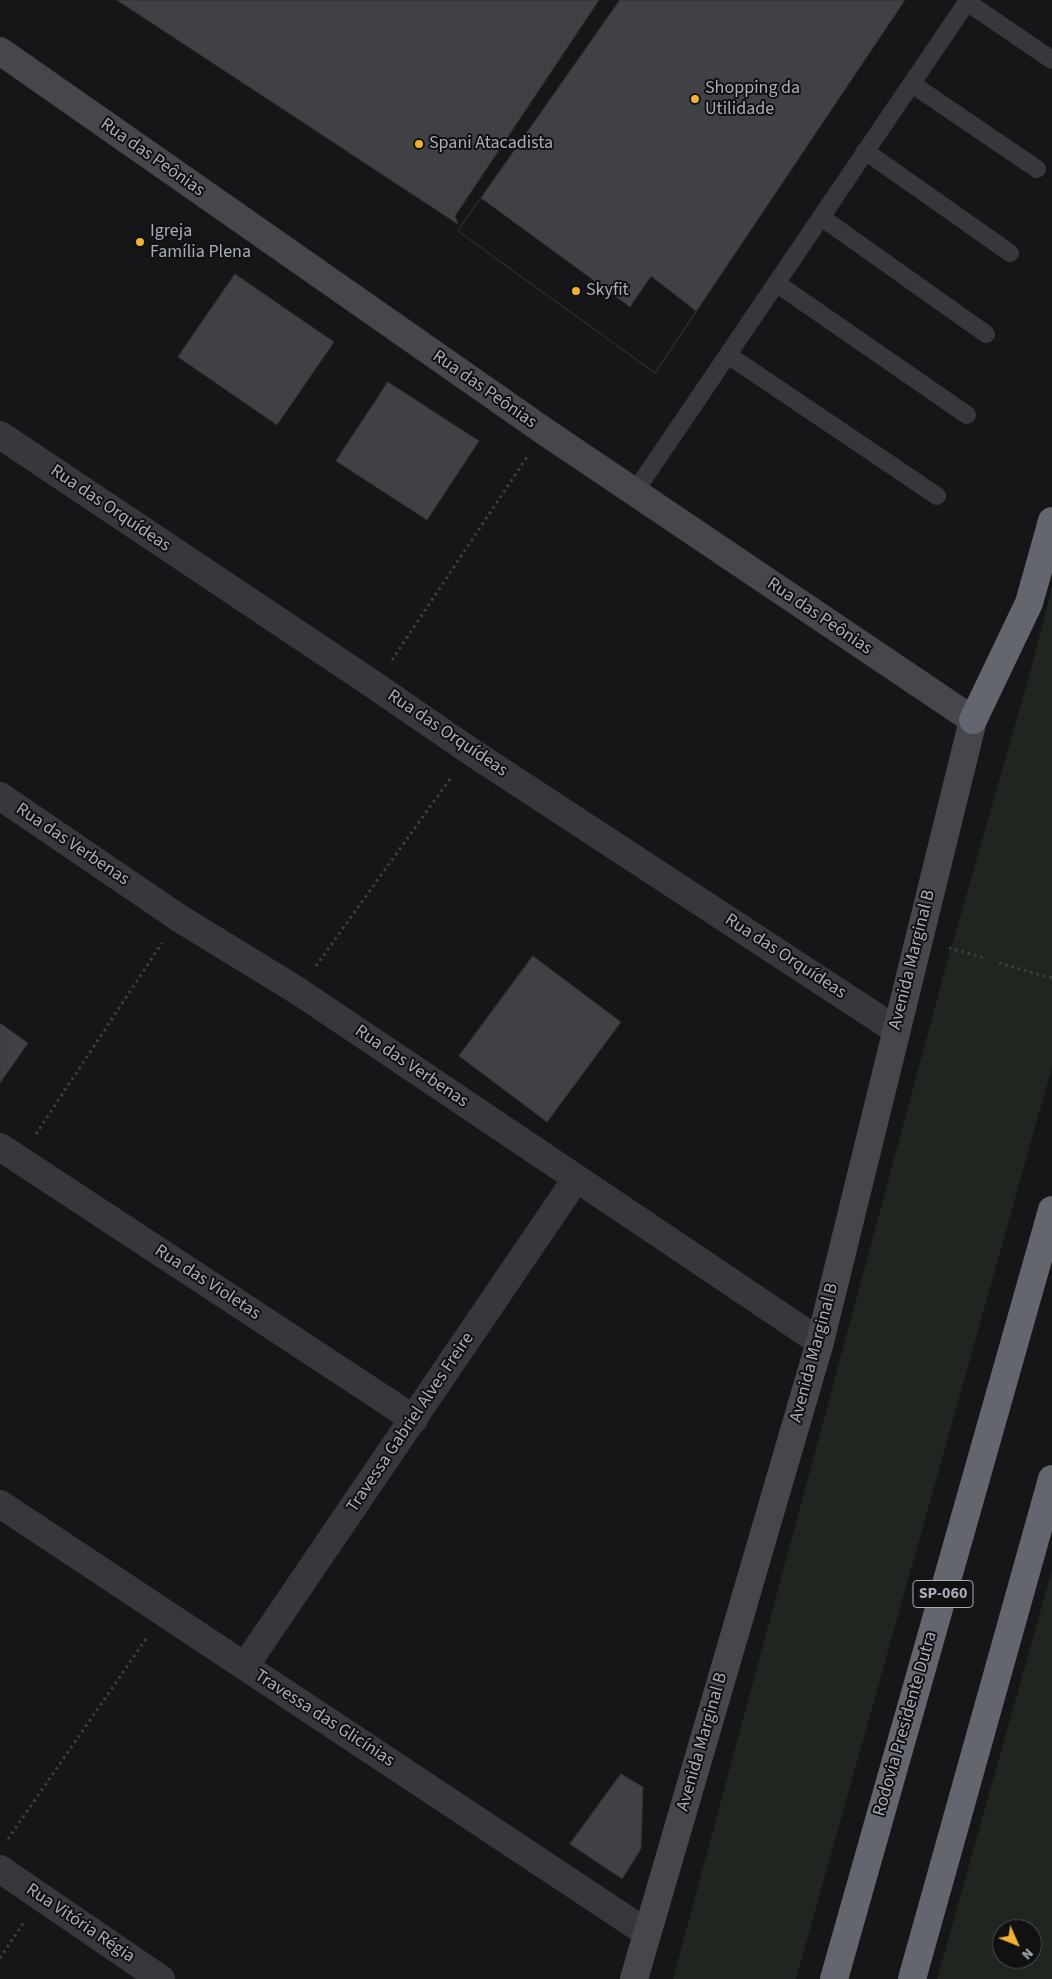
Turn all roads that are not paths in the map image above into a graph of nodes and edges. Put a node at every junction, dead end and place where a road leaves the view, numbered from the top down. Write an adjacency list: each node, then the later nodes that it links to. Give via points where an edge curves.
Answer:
1 (0, 51): 13 (street, Rua das Peônias)
2 (1052, 60): 3 (lane, via 967,2)
3 (912, 84): 4 (lane); 5 (lane)
4 (866, 151): 6 (lane); 7 (lane)
5 (1037, 169)
6 (821, 217): 8 (lane); 9 (lane)
7 (1010, 254)
8 (776, 283): 10 (lane); 11 (lane)
9 (986, 334)
10 (728, 355): 13 (lane); 14 (lane)
11 (967, 415)
12 (0, 435): 18 (street, Rua das Orquídeas, via 470,751)
13 (634, 492): 16 (street, Rua das Peônias)
14 (937, 496)
15 (1052, 521): 16 (highway, via 1029,603)
16 (973, 720): 18 (street, Avenida Marginal B)
17 (0, 796): 20 (street, Rua das Verbenas, via 179,918 298,990)
18 (896, 1030): 22 (street, Avenida Marginal B)
19 (9, 1154): 23 (street, Rua das Violetas)
20 (576, 1179): 22 (street, Rua das Verbenas); 23 (street, Travessa Gabriel Alves Freire)
21 (1052, 1210): 31 (highway, Rodovia Presidente Dutra / SP-060)
22 (820, 1342): 28 (street, Avenida Marginal B)
23 (414, 1419): 26 (street, Travessa Gabriel Alves Freire)
24 (1052, 1479): 32 (highway)
25 (0, 1504): 26 (street, Travessa das Glicínias)
26 (245, 1666): 28 (street, Travessa das Glicínias)
27 (0, 1869): 29 (street, Rua Vitória Régia)
28 (648, 1933): 30 (street, Avenida Marginal B)
29 (161, 1979)
30 (634, 1979)
31 (834, 1979)
32 (912, 1979)

